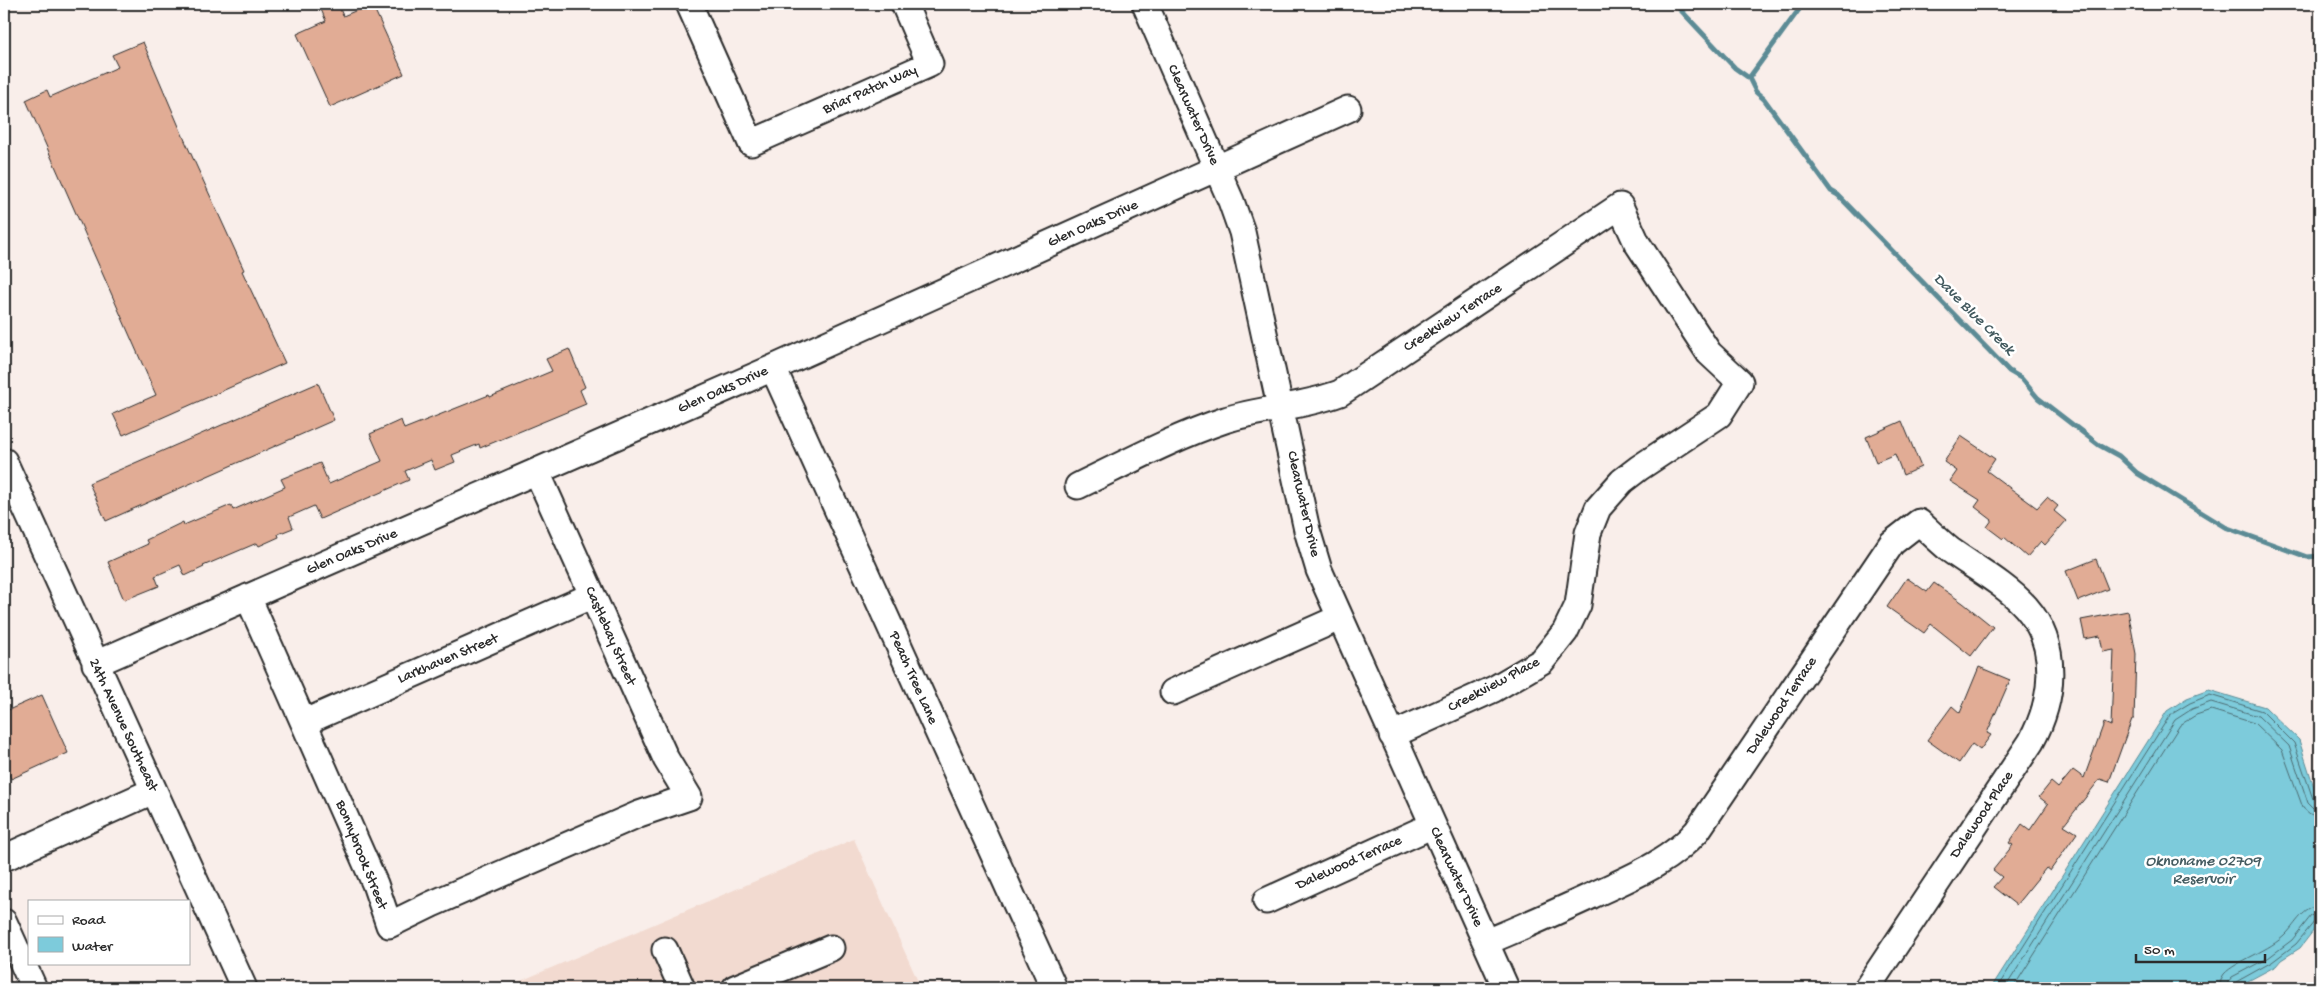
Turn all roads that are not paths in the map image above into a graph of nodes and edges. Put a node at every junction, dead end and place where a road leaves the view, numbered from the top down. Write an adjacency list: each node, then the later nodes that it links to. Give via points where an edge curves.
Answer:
1 (689, 4): 2 (street, Briar Patch Way, via 751,143 930,64)
2 (904, 4)
3 (1144, 4): 5 (street, Clearwater Drive)
4 (1348, 109): 5 (street, Glen Oaks Drive)
5 (1217, 169): 6 (street, Glen Oaks Drive); 8 (street, Clearwater Drive, via 1242,232)
6 (773, 368): 10 (street, Glen Oaks Drive); 33 (street, Peach Tree Lane)
7 (1740, 382): 8 (street, Creekview Terrace, via 1709,353 1637,243 1620,206 1340,393); 19 (street, Creekview Place, via 1718,415 1639,468 1598,508 1588,533 1578,604 1565,632 1542,661 1494,689)
8 (1281, 408): 11 (street, Creekview Terrace, via 1247,414 1207,427); 14 (street, Clearwater Drive, via 1313,552)
9 (4, 461): 16 (street, 24th Avenue Southeast)
10 (537, 472): 12 (street, Castlebay Street); 13 (street, Glen Oaks Drive)
11 (1078, 486)
12 (591, 596): 18 (street, Larkhaven Street); 21 (street, Castlebay Street, via 666,759)
13 (248, 597): 16 (street, Glen Oaks Drive); 18 (street, Bonnybrook Street)
14 (1338, 618): 17 (street); 19 (street, Clearwater Drive)
15 (2039, 627): 26 (street, Dalewood Terrace, via 2026,608 2008,591 1948,548 1919,522 1892,543 1684,847 1639,873); 35 (street, Dalewood Place, via 2051,672 2047,706 2037,730)
16 (95, 664): 20 (street, 24th Avenue Southeast)
17 (1173, 692)
18 (305, 722): 21 (street, Bonnybrook Street, via 375,884 389,925 639,814)
19 (1392, 735): 22 (street, Clearwater Drive)
20 (153, 790): 23 (street); 30 (street, 24th Avenue Southeast)
21 (689, 797)
22 (1433, 825): 24 (street, Dalewood Terrace); 26 (street, Clearwater Drive)
23 (4, 858)
24 (1266, 901)
25 (4, 922): 29 (street)
26 (1486, 942): 34 (street, Clearwater Drive)
27 (831, 948): 32 (street)
28 (665, 950): 31 (street)
29 (33, 986)
30 (244, 988)
31 (682, 988)
32 (735, 988)
33 (1054, 988)
34 (1506, 988)
35 (1867, 988)

